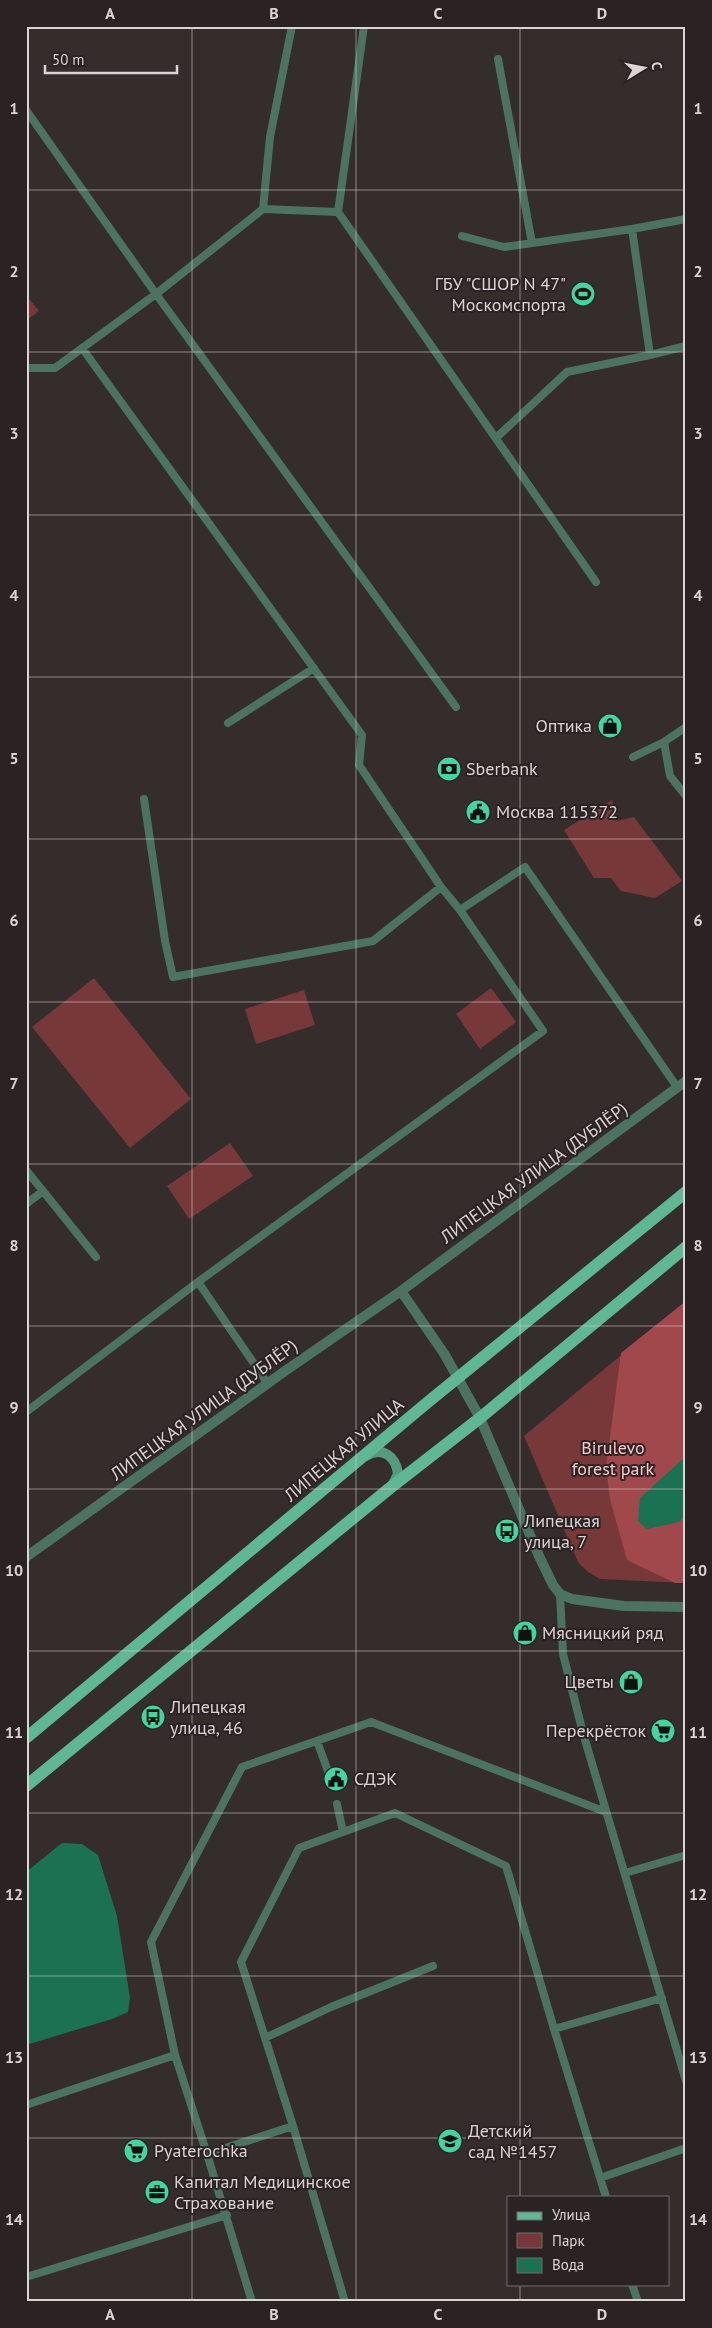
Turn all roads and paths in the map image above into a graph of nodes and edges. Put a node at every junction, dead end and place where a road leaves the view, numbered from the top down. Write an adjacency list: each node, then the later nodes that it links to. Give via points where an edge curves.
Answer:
1 (292, 26): 5 (lane, via 270,137)
2 (364, 26): 6 (lane)
3 (498, 59): 10 (lane)
4 (26, 110): 11 (lane)
5 (263, 209): 6 (lane); 11 (lane)
6 (338, 212): 16 (lane)
7 (686, 219): 8 (lane)
8 (632, 228): 10 (lane); 14 (lane)
9 (462, 236): 10 (lane, via 504,247)
10 (532, 243)
11 (156, 294): 13 (lane); 19 (lane)
12 (686, 346): 14 (lane)
13 (82, 348): 15 (lane, via 55,368); 18 (lane)
14 (650, 355): 16 (lane, via 567,372)
15 (26, 368)
16 (496, 438): 17 (lane)
17 (596, 582)
18 (314, 668): 20 (lane); 26 (lane, via 362,735 359,765)
19 (456, 708)
20 (228, 723)
21 (686, 727): 22 (lane)
22 (664, 742): 23 (lane); 24 (lane, via 670,776)
23 (633, 757)
24 (686, 796)
25 (144, 799): 26 (lane, via 173,977 372,942)
26 (441, 887): 27 (lane)
27 (460, 910): 28 (lane, via 525,867); 35 (lane, via 543,1031)
28 (682, 1084): 36 (street, ЛИПЕЦКАЯ УЛИЦА (ДУБЛЁР))
29 (26, 1170): 30 (lane)
30 (43, 1191): 32 (lane); 34 (lane)
31 (686, 1192): 37 (main road, ЛИПЕЦКАЯ УЛИЦА)
32 (26, 1204)
33 (686, 1247): 40 (main road)
34 (96, 1257)
35 (198, 1282): 38 (lane); 39 (lane)
36 (401, 1291): 37 (street); 38 (street, ЛИПЕЦКАЯ УЛИЦА (ДУБЛЁР))
37 (459, 1379): 40 (street); 41 (main road, ЛИПЕЦКАЯ УЛИЦА)
38 (268, 1384): 43 (street, ЛИПЕЦКАЯ УЛИЦА (ДУБЛЁР))
39 (26, 1412)
40 (480, 1418): 42 (main road); 44 (street, via 539,1556)
41 (364, 1456): 42 (street, via 378,1452 395,1460 398,1474); 46 (main road, ЛИПЕЦКАЯ УЛИЦА)
42 (390, 1488): 49 (main road)
43 (26, 1557)
44 (560, 1594): 45 (street, via 624,1606); 51 (lane, via 564,1654)
45 (686, 1607)
46 (26, 1738)
47 (317, 1741): 48 (lane); 51 (lane, via 371,1722); 59 (lane, via 242,1767 151,1942)
48 (329, 1774)
49 (26, 1786)
50 (337, 1804): 52 (lane)
51 (606, 1812): 54 (lane)
52 (343, 1832): 57 (lane, via 395,1813 506,1866); 58 (lane, via 299,1848 242,1962)
53 (686, 1855): 54 (lane)
54 (625, 1873): 56 (lane)
55 (433, 1966): 58 (lane)
56 (662, 1998): 57 (lane); 60 (lane)
57 (554, 2029): 65 (lane)
58 (265, 2038): 62 (lane)
59 (175, 2055): 61 (lane); 64 (lane)
60 (686, 2081)
61 (26, 2105)
62 (293, 2126): 64 (lane); 71 (lane)
63 (686, 2148): 65 (lane)
64 (207, 2154): 67 (lane)
65 (600, 2178): 66 (lane)
66 (606, 2196)
67 (227, 2215): 68 (lane); 70 (lane)
68 (26, 2277)
69 (633, 2286): 72 (lane)
70 (252, 2302)
71 (345, 2302)
72 (638, 2302)

